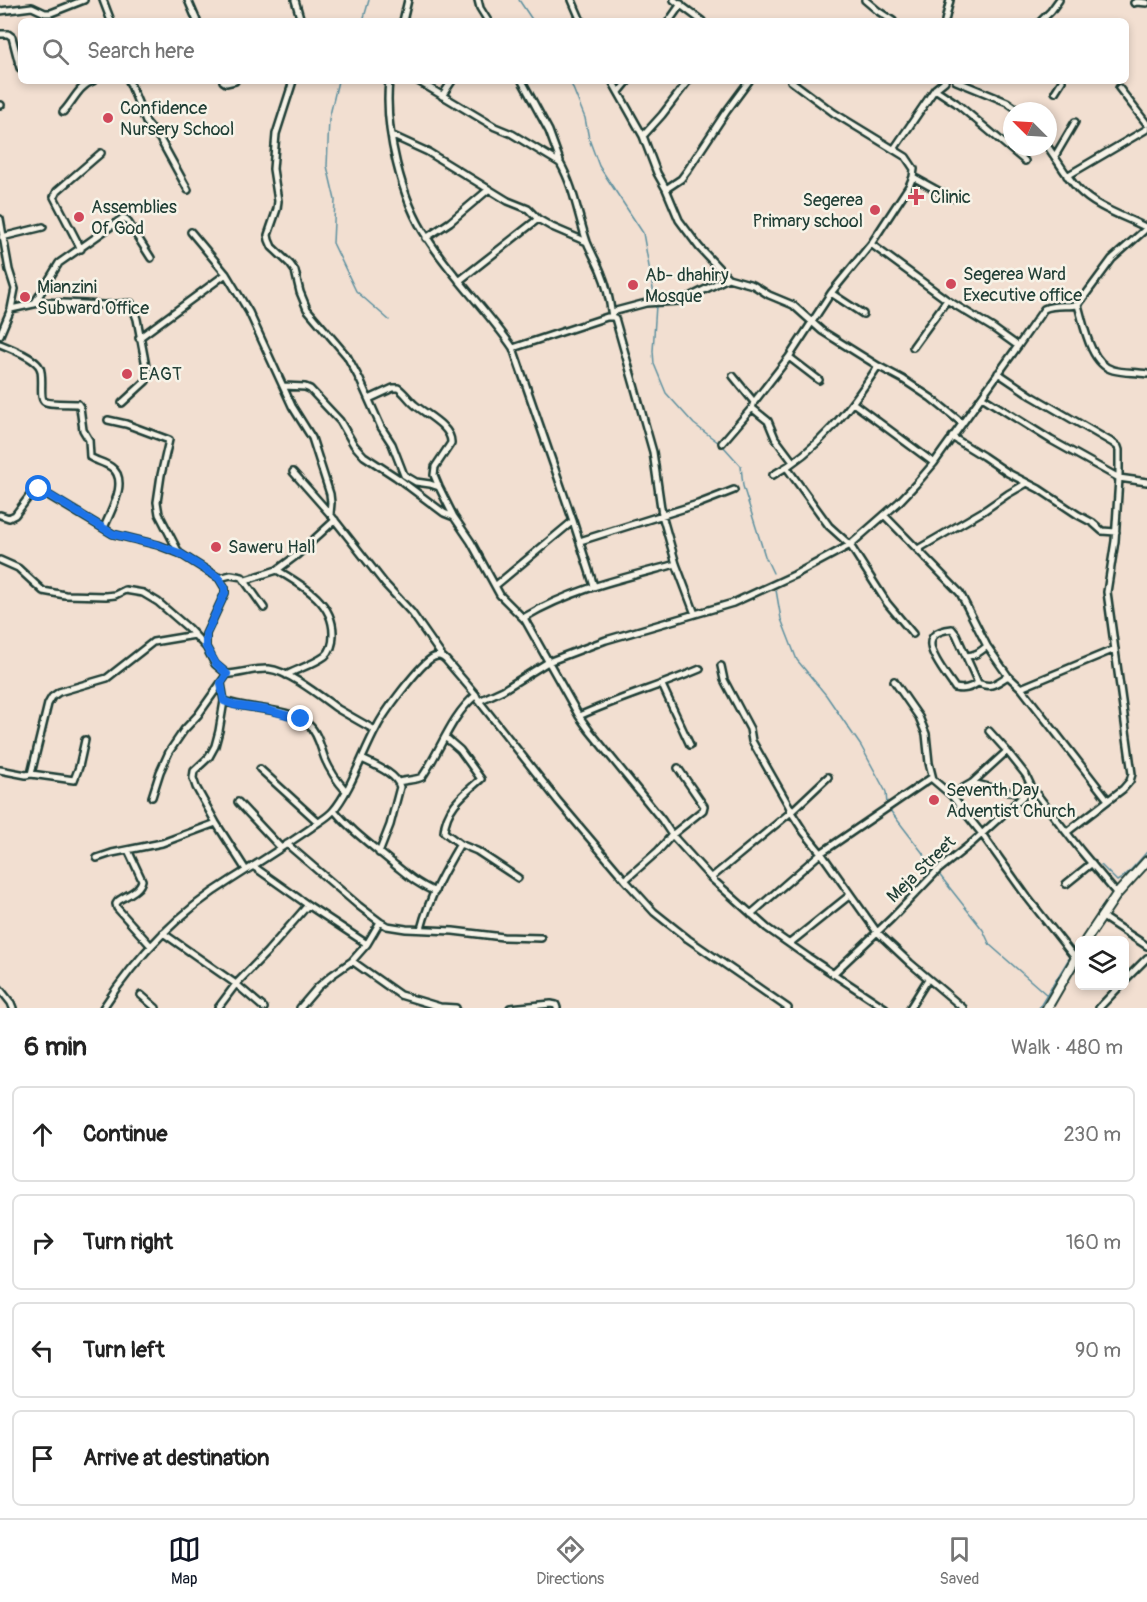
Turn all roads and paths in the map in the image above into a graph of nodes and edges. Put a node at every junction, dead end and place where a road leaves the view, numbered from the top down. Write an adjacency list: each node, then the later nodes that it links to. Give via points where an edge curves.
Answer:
1 (84, 0): 16 (street)
2 (103, 0): 18 (street)
3 (188, 0): 19 (street)
4 (295, 0): 20 (street)
5 (408, 0): 21 (street)
6 (478, 0): 22 (street)
7 (572, 0): 23 (street)
8 (674, 0): 14 (street)
9 (865, 0): 26 (street)
10 (950, 0): 27 (street)
11 (1059, 0): 28 (street)
12 (1134, 3): 13 (street)
13 (1147, 3)
14 (681, 4): 24 (street); 25 (street)
15 (0, 11): 16 (street, via 32,7)
16 (47, 13): 17 (street)
17 (49, 18)
18 (110, 18)
19 (196, 18)
20 (300, 18)
21 (404, 18)
22 (487, 18)
23 (580, 18)
24 (671, 18)
25 (698, 18)
26 (888, 18)
27 (946, 18)
28 (1044, 18)
29 (0, 33): 30 (street, via 12,36)
30 (18, 60)
31 (82, 84): 52 (street)
32 (130, 84): 66 (street, via 146,122)
33 (292, 84): 106 (street, via 276,134 273,169 278,201 268,238 272,248 295,271 305,304 347,356)
34 (389, 84): 55 (street)
35 (423, 84): 50 (street)
36 (450, 84): 50 (street)
37 (524, 84): 62 (street)
38 (614, 84): 48 (street)
39 (626, 84): 48 (street)
40 (686, 84): 56 (street)
41 (747, 84): 65 (street, via 681,179)
42 (795, 84): 57 (street)
43 (941, 84): 47 (street)
44 (963, 84): 51 (street)
45 (1060, 84): 49 (street)
46 (1119, 88): 54 (street)
47 (935, 89): 57 (street); 61 (street)
48 (619, 92): 56 (street)
49 (1055, 92)
50 (442, 96): 62 (street)
51 (1007, 102)
52 (63, 112)
53 (1075, 122): 59 (street)
54 (1147, 129): 63 (street)
55 (391, 135): 67 (street, via 428,152); 75 (street, via 408,201)
56 (643, 136): 65 (street)
57 (894, 149): 64 (street, via 906,157 914,169)
58 (100, 153): 78 (street, via 54,197)
59 (1057, 153)
60 (1055, 156): 63 (street)
61 (1025, 161)
62 (561, 163): 76 (street)
63 (1067, 176): 72 (street, via 1087,197)
64 (913, 177): 68 (street); 77 (street)
65 (666, 189): 81 (street, via 685,230)
66 (188, 190)
67 (488, 190): 70 (street, via 528,209); 75 (street)
68 (951, 198)
69 (0, 219): 74 (street)
70 (538, 219): 76 (street); 82 (street)
71 (43, 227): 74 (street)
72 (1147, 228): 86 (street, via 1112,259)
73 (191, 232): 80 (street)
74 (1, 237): 87 (street, via 15,289)
75 (426, 238): 82 (street)
76 (587, 242): 88 (street, via 602,274)
77 (871, 244): 83 (street); 84 (street)
78 (81, 249): 79 (street, via 124,218); 85 (street, via 56,266)
79 (151, 258)
80 (226, 274): 93 (street); 104 (street, via 249,312)
81 (728, 279): 88 (street, via 679,301 646,303); 91 (street, via 753,285 793,305)
82 (459, 281): 97 (street)
83 (831, 293): 89 (street); 91 (street)
84 (947, 300): 95 (street); 96 (street)
85 (34, 304): 87 (street); 93 (street, via 131,303)
86 (1078, 305): 95 (street, via 1044,309); 101 (street, via 1095,357 1103,366)
87 (11, 309): 90 (street)
88 (612, 314): 97 (street); 126 (street, via 653,452)
89 (863, 314)
90 (2, 319): 92 (street)
91 (811, 322): 98 (street); 99 (street)
92 (0, 335)
93 (139, 338): 107 (street, via 148,377)
94 (0, 344): 131 (street, via 38,366 44,401 80,407 90,457 111,467 119,482)
95 (1018, 346): 100 (street)
96 (913, 347)
97 (513, 348): 130 (street)
98 (789, 357): 103 (street); 109 (street)
99 (878, 366): 108 (street); 111 (street, via 931,398)
100 (999, 373): 105 (street); 119 (street, via 1118,447)
101 (1147, 374)
102 (733, 376): 109 (street)
103 (819, 380)
104 (284, 387): 124 (street, via 312,438 330,494); 128 (street, via 310,389 340,421 364,456)
105 (982, 397): 111 (street); 119 (street)
106 (369, 399): 122 (street, via 404,475); 122 (street, via 398,388 450,435 452,443 435,467)
107 (122, 403)
108 (853, 403): 114 (street, via 822,440); 115 (street)
109 (753, 405): 113 (street); 114 (street)
110 (108, 420): 136 (street, via 170,442 158,507)
111 (962, 423): 112 (street)
112 (952, 437): 115 (street); 121 (street)
113 (722, 443)
114 (793, 462): 116 (street)
115 (934, 463): 127 (street)
116 (787, 468): 118 (street); 134 (street, via 829,526)
117 (293, 472): 124 (street)
118 (773, 475)
119 (1119, 478): 120 (street); 132 (street)
120 (1147, 482)
121 (1027, 483): 132 (street, via 1102,531); 135 (street)
122 (439, 487): 128 (street)
123 (734, 490): 126 (street)
124 (330, 514): 129 (street)
125 (0, 515): 131 (street, via 15,515 39,489)
126 (662, 515): 133 (street); 138 (street)
127 (884, 515): 134 (street); 135 (street)
128 (454, 517): 142 (street)
129 (335, 520): 139 (street); 152 (street)
130 (573, 521): 133 (street); 142 (street)
131 (104, 528): 136 (street)
132 (1116, 532): 151 (street, via 1107,592)
133 (580, 541): 143 (street)
134 (850, 545): 145 (street, via 733,603); 147 (street, via 887,603)
135 (918, 549): 149 (street, via 960,592)
136 (179, 553): 140 (street)
137 (0, 561): 148 (street, via 18,568 43,591 100,596 115,596 125,590 143,593)
138 (676, 564): 143 (street); 145 (street)
139 (277, 570): 141 (street); 158 (street, via 319,599 333,626 331,649 326,655)
140 (219, 578): 141 (street, via 231,575); 150 (street, via 225,593 206,634)
141 (246, 580): 144 (street)
142 (495, 586): 146 (street)
143 (594, 586): 146 (street, via 557,600)
144 (264, 608)
145 (695, 614): 154 (street)
146 (525, 620): 154 (street)
147 (913, 634)
148 (195, 635): 150 (street); 178 (street, via 153,642 107,678 52,697)
149 (987, 646): 153 (street, via 974,656); 159 (street)
150 (206, 647): 157 (street)
151 (1115, 649): 164 (street); 188 (street, via 1132,774 1128,784)
152 (442, 656): 165 (street); 168 (street, via 426,663)
153 (966, 656): 162 (street); 162 (street, via 952,629 935,633 931,639 930,650 955,688 962,690)
154 (548, 662): 165 (street, via 503,690); 167 (street)
155 (721, 666): 191 (street, via 752,741)
156 (700, 669): 163 (street)
157 (227, 674): 158 (street, via 271,669); 161 (street)
158 (286, 675): 168 (street)
159 (1008, 676): 162 (street, via 991,686); 164 (street)
160 (894, 681): 180 (street, via 926,734)
161 (221, 683): 166 (street); 187 (street, via 169,752)
162 (978, 683)
163 (662, 685): 167 (street); 172 (street)
164 (1021, 688): 188 (street)
165 (478, 698): 170 (street, via 465,704); 210 (street)
166 (224, 701): 184 (street, via 292,716 309,725 335,778); 193 (street, via 213,752 194,771 193,778)
167 (579, 716): 196 (street)
168 (375, 730): 174 (street)
169 (989, 731): 173 (street)
170 (445, 737): 181 (street, via 422,777); 198 (street, via 481,779 455,803 446,821 444,832)
171 (85, 740): 178 (street, via 74,780)
172 (690, 745)
173 (1008, 751): 182 (street); 183 (street)
174 (362, 759): 181 (street); 184 (street)
175 (678, 768): 196 (street, via 704,808)
176 (260, 769): 192 (street)
177 (0, 770): 178 (street)
178 (31, 774)
179 (828, 777): 191 (street)
180 (933, 779): 185 (street); 202 (street)
181 (398, 782): 201 (street, via 396,806)
182 (972, 783): 185 (street); 186 (street)
183 (1032, 788): 186 (street, Meja Street); 194 (street)
184 (346, 790): 190 (street)
185 (951, 795): 195 (street)
186 (1023, 795): 195 (street, Meja Street)
187 (152, 796)
188 (1108, 800): 194 (street)
189 (238, 802): 199 (street)
190 (334, 810): 192 (street); 201 (street)
191 (791, 812): 202 (street); 209 (street)
192 (318, 822): 197 (street)
193 (216, 823): 200 (street, via 162,843); 207 (street)
194 (1067, 832): 205 (street)
195 (982, 834): 220 (street, Meja Street, via 937,871); 228 (street, via 1027,897)
196 (672, 835): 209 (street); 210 (street)
197 (287, 844): 199 (street); 218 (street)
198 (460, 844): 208 (street); 212 (street)
199 (281, 848): 206 (street)
200 (128, 850): 203 (street); 226 (street, via 142,884 118,901 117,908)
201 (379, 852): 212 (street, via 406,876)
202 (821, 853): 214 (street); 216 (street)
203 (98, 858)
204 (1147, 861): 213 (main road)
205 (1092, 864): 211 (street); 213 (street)
206 (253, 866): 207 (street); 215 (street)
207 (246, 870): 221 (street)
208 (518, 878)
209 (711, 878): 216 (street)
210 (625, 880): 250 (street, via 664,921)
211 (1066, 884)
212 (435, 892): 219 (street)
213 (1117, 894): 217 (main road)
214 (850, 895): 220 (street); 225 (street)
215 (308, 905): 224 (street); 235 (street)
216 (752, 914): 225 (street)
217 (1101, 916): 222 (main road); 227 (street)
218 (380, 922): 219 (street); 224 (street)
219 (421, 929): 223 (street)
220 (877, 932): 232 (street, Meja Street); 234 (street)
221 (163, 933): 226 (street); 235 (street)
222 (1088, 936)
223 (541, 939)
224 (367, 944): 231 (street)
225 (790, 944): 232 (street)
226 (151, 946): 242 (street)
227 (1147, 946)
228 (1075, 952)
229 (1075, 958): 254 (main road)
230 (1147, 958): 233 (street)
231 (352, 961): 240 (street, via 400,995); 246 (street, via 318,987)
232 (833, 974): 251 (street)
233 (1129, 977)
234 (928, 979): 252 (street); 253 (street)
235 (236, 984): 244 (street); 245 (street)
236 (0, 989): 241 (street)
237 (1116, 990): 239 (street)
238 (141, 995): 243 (street)
239 (1100, 1006): 255 (street)
240 (439, 1007): 247 (street)
241 (12, 1008)
242 (103, 1008)
243 (156, 1008)
244 (218, 1008)
245 (264, 1008)
246 (300, 1008)
247 (456, 1008)
248 (510, 1008): 249 (street, via 551,1004)
249 (557, 1008)
250 (788, 1008)
251 (885, 1008)
252 (910, 1008)
253 (963, 1008)
254 (1047, 1008)
255 (1111, 1008)

